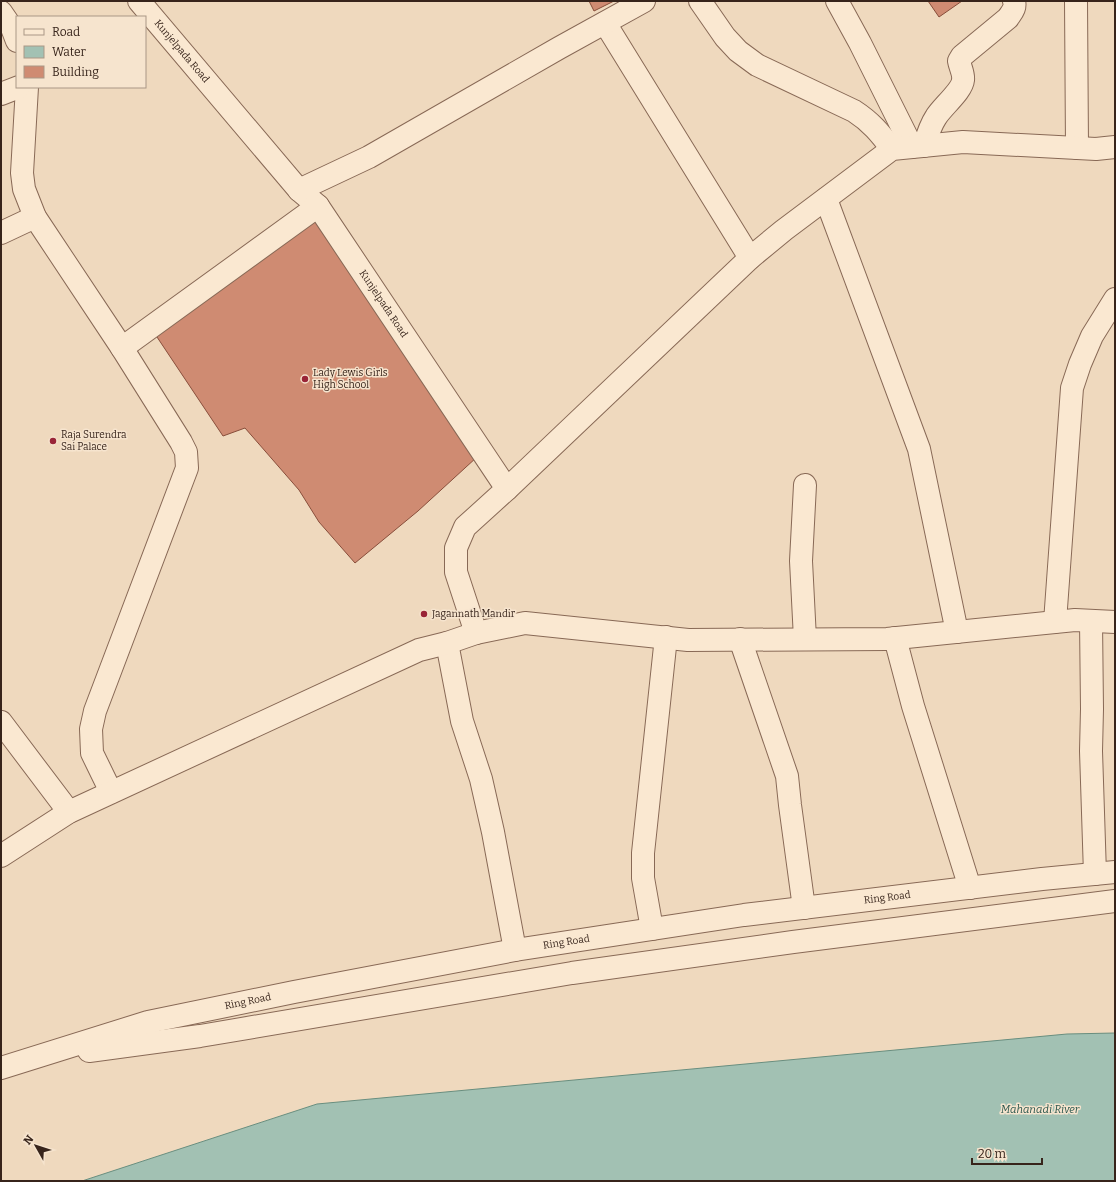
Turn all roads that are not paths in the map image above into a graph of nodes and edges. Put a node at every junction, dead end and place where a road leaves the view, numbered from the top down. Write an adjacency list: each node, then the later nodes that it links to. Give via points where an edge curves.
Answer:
1 (139, 1): 16 (street, Kunjelpada Road)
2 (644, 1): 8 (street)
3 (700, 1): 13 (street, via 725,37 757,65 854,111 877,130)
4 (837, 1): 13 (street, via 860,43)
5 (1014, 1): 13 (street, via 1013,11 1008,18 962,56 959,62 963,83)
6 (1076, 1): 15 (street)
7 (1, 12): 9 (street)
8 (605, 23): 16 (street, via 369,157); 21 (street)
9 (16, 38)
10 (16, 88): 12 (street)
11 (27, 88): 19 (street, via 22,172 24,188)
12 (1, 94)
13 (909, 147): 15 (street, via 963,142); 17 (street)
14 (1115, 147): 15 (street)
15 (1077, 148)
16 (299, 190): 18 (street, Kunjelpada Road)
17 (826, 199): 21 (street); 29 (street, via 919,449)
18 (318, 206): 23 (street); 25 (street, Kunjelpada Road)
19 (35, 217): 20 (street); 23 (street)
20 (1, 233)
21 (750, 258): 25 (street)
22 (1115, 299): 27 (street, via 1092,336 1072,388)
23 (122, 348): 37 (street, via 181,442 186,452 187,468 95,711 91,729 92,752)
24 (805, 485): 33 (street, via 801,561)
25 (507, 489): 30 (street, via 465,527 456,548 456,572)
26 (1091, 621): 27 (street); 28 (street); 40 (street, via 1091,751)
27 (1055, 622): 29 (street)
28 (1115, 622)
29 (957, 632): 32 (street)
30 (476, 633): 31 (street, via 525,623); 35 (street)
31 (666, 637): 34 (street, via 688,640); 44 (street, via 643,853)
32 (895, 638): 33 (street); 41 (street, via 913,706)
33 (805, 639): 34 (street)
34 (740, 640): 43 (street, via 787,776)
35 (447, 643): 37 (street, via 419,650); 45 (street, via 462,721 481,779 493,832)
36 (1, 722): 38 (street)
37 (111, 792): 38 (street)
38 (69, 812): 39 (street)
39 (1, 856)
40 (1105, 873): 41 (street, Ring Road)
41 (970, 888): 43 (street, Ring Road)
42 (1115, 901): 46 (street, Ring Road, via 572,973 200,1036)
43 (804, 908): 44 (street, Ring Road)
44 (652, 929): 45 (street, Ring Road)
45 (514, 950): 46 (street, Ring Road, via 148,1022)
46 (27, 1060): 47 (street, Ring Road)
47 (1, 1068)

